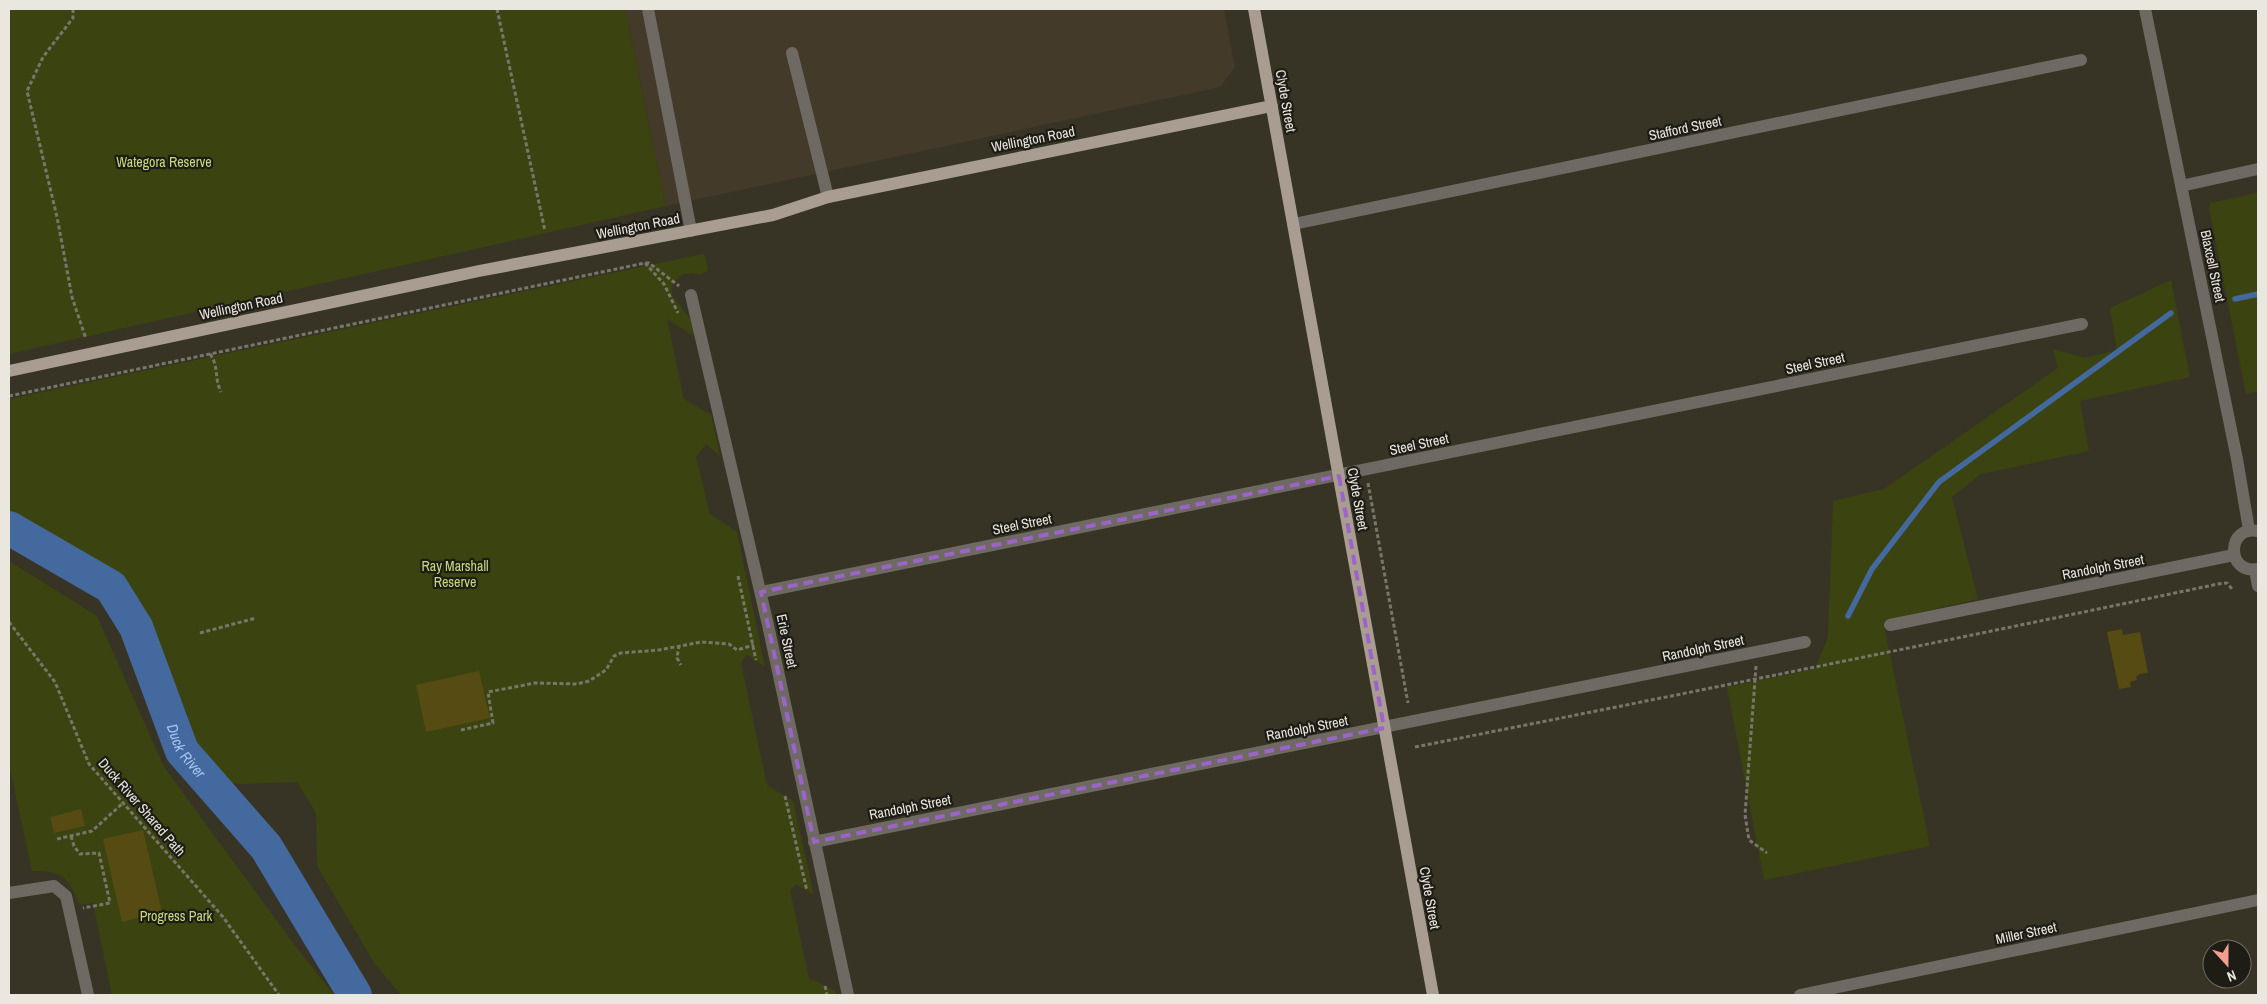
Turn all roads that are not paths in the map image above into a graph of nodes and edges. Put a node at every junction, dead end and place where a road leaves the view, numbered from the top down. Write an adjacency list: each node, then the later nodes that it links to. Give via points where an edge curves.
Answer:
1 (648, 9): 11 (street)
2 (1254, 9): 6 (main road, Clyde Street)
3 (2145, 9): 8 (street, Blaxcell Street)
4 (792, 53): 9 (street)
5 (2081, 60): 10 (street, Stafford Street)
6 (1272, 106): 9 (main road, Wellington Road); 10 (main road, Clyde Street)
7 (2258, 169): 8 (street)
8 (2181, 186): 16 (street, Blaxcell Street)
9 (828, 197): 11 (main road, Wellington Road, via 773,215)
10 (1294, 224): 15 (main road, Clyde Street)
11 (691, 231): 14 (main road, Wellington Road, via 479,271)
12 (691, 294): 20 (street, Erie Street)
13 (2082, 324): 15 (street, Steel Street)
14 (9, 371)
15 (1338, 476): 20 (street, Steel Street); 23 (main road, Clyde Street)
16 (2254, 530): 17 (street, via 2242,533 2236,539)
17 (2234, 556): 18 (street, via 2242,566); 21 (street, Randolph Street)
18 (2256, 569): 19 (street)
19 (2258, 586)
20 (761, 592): 24 (street, Erie Street)
21 (1890, 625)
22 (1805, 642): 23 (street, Randolph Street)
23 (1384, 728): 24 (street, Randolph Street); 29 (main road, Clyde Street)
24 (814, 842): 28 (street, Erie Street)
25 (9, 893): 27 (street, via 36,887 54,886 61,890 68,901)
26 (2258, 900): 30 (street, Miller Street)
27 (88, 995)
28 (848, 995)
29 (1433, 995)
30 (1800, 995)

